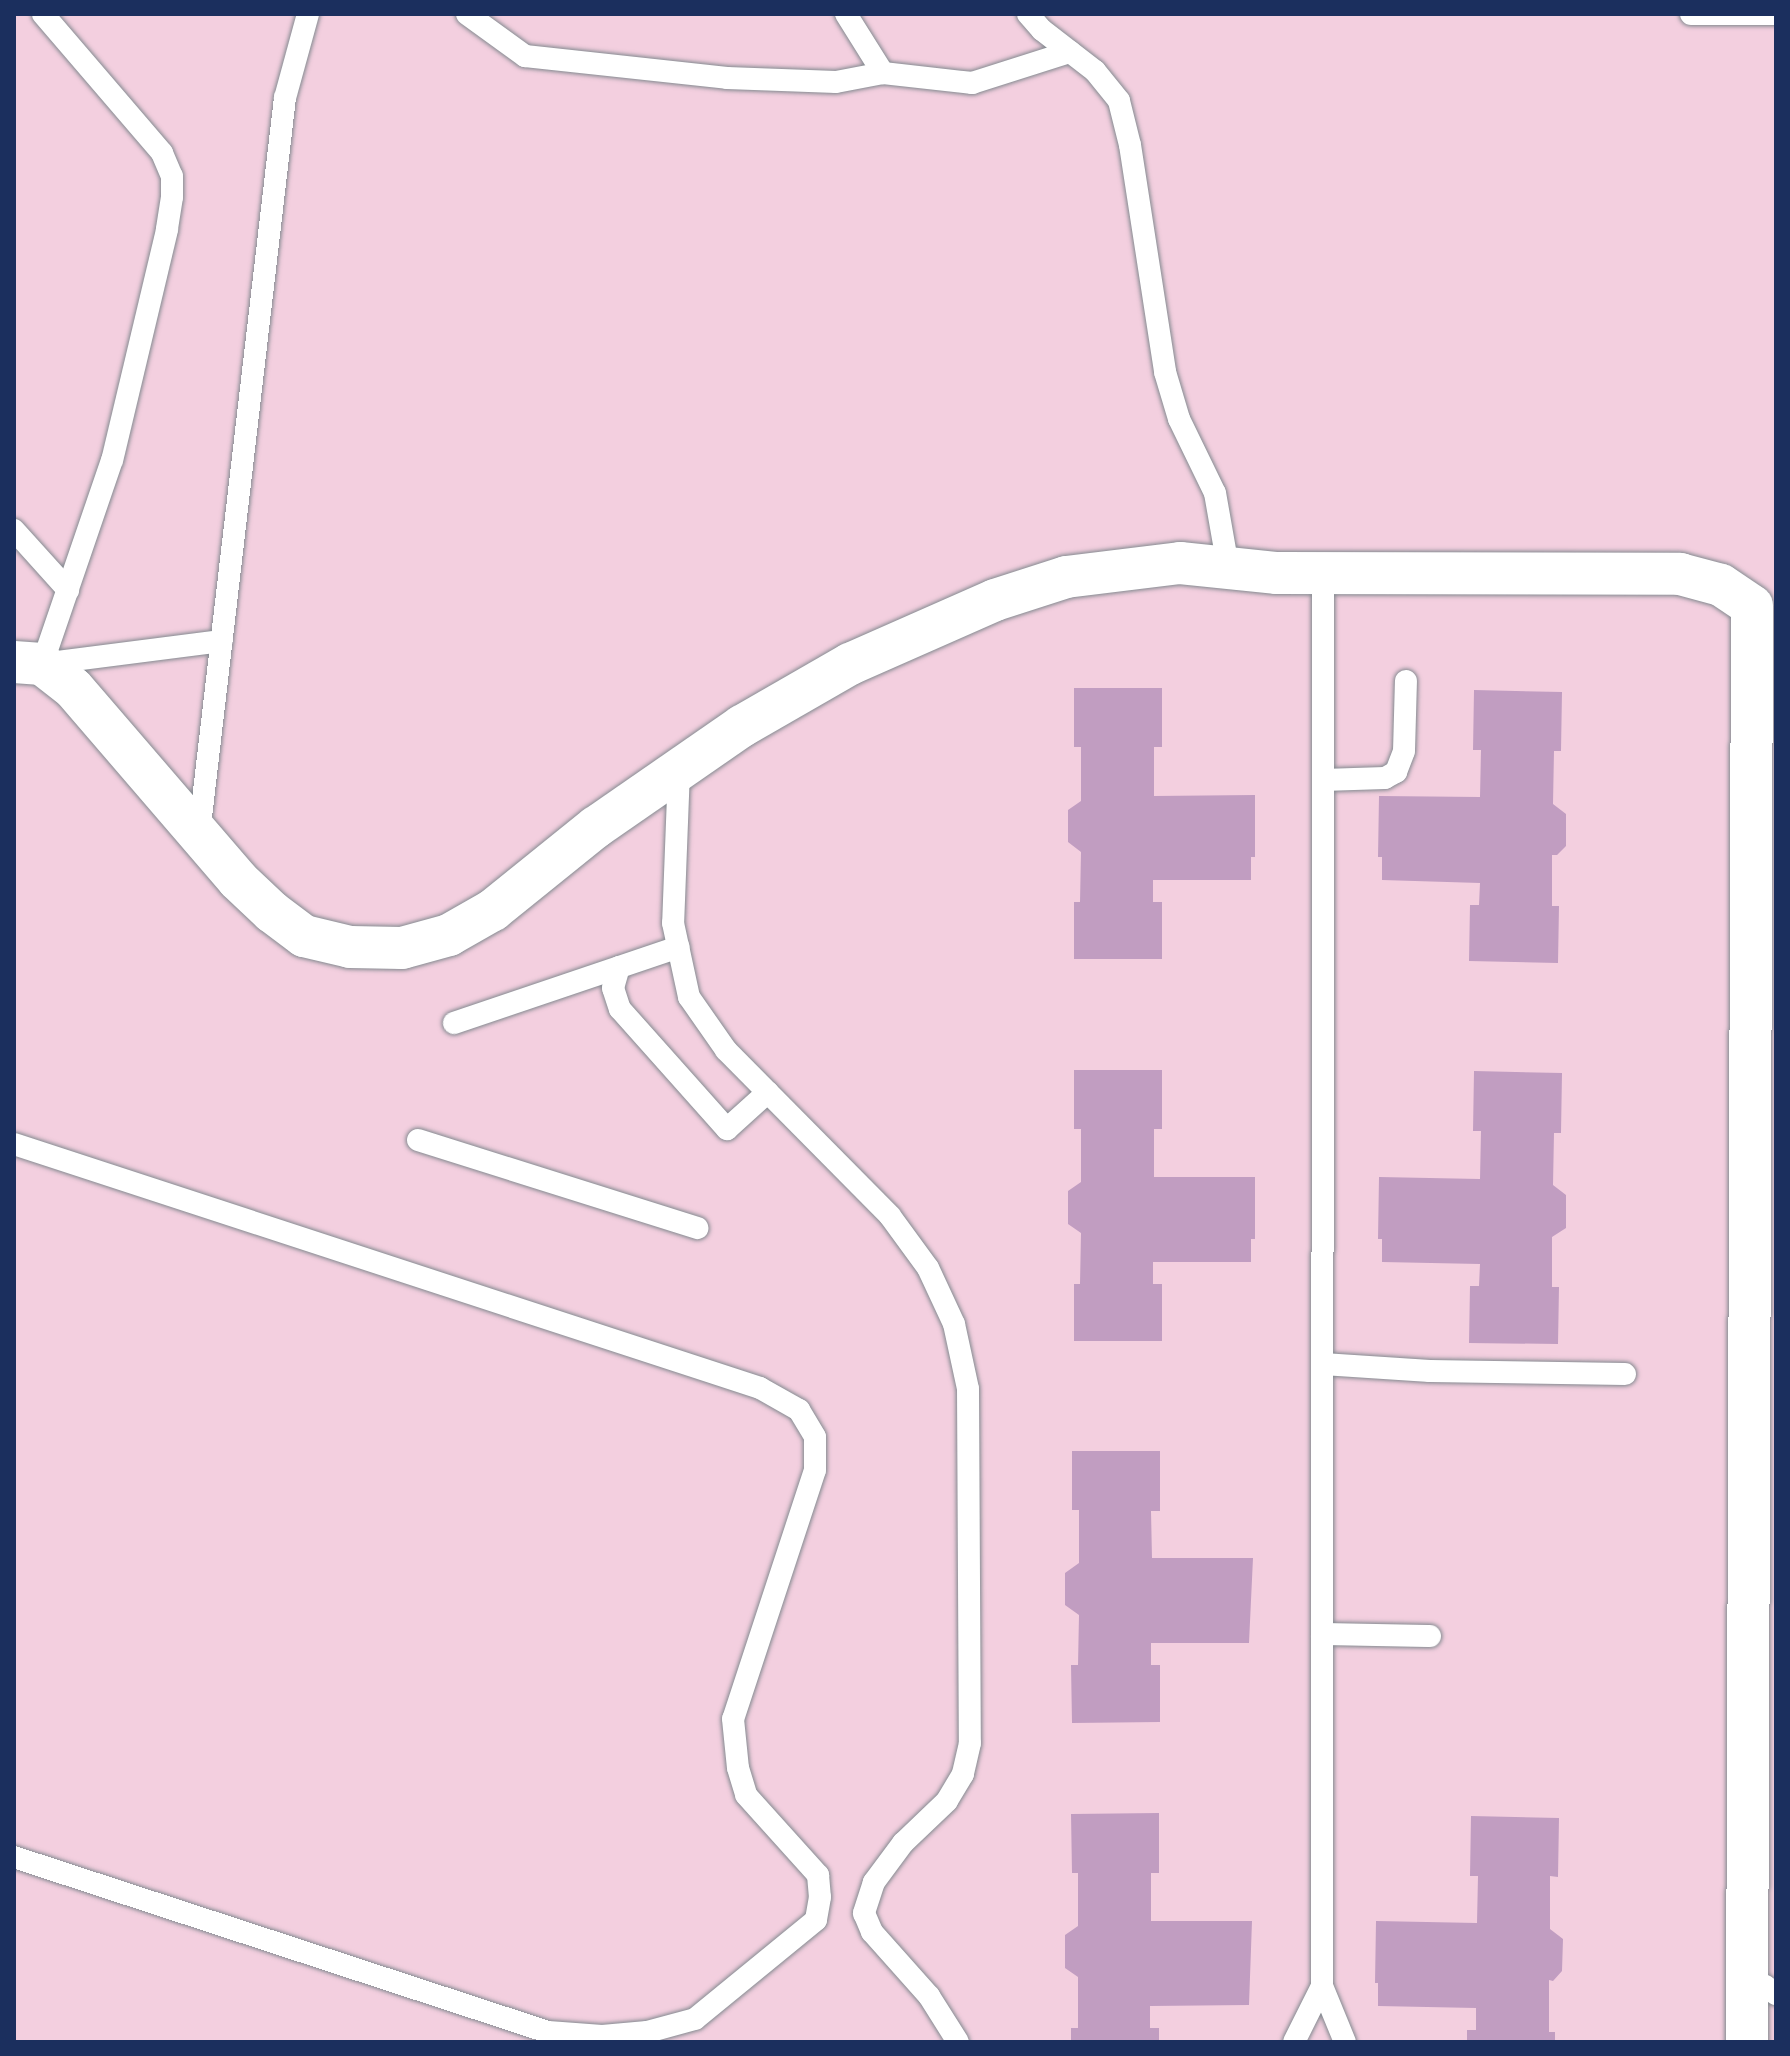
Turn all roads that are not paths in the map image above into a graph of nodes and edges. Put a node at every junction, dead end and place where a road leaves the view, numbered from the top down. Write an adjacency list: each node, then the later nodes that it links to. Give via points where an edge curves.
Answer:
1 (43, 14): 13 (lane, via 162,153 172,176 167,230 112,460)
2 (308, 14): 15 (lane, via 285,98)
3 (467, 14): 9 (lane, via 525,56 727,78 836,82)
4 (846, 14): 9 (lane)
5 (1028, 14): 8 (lane)
6 (1691, 14): 7 (lane)
7 (1776, 14)
8 (1070, 52): 9 (lane, via 972,83); 11 (lane, via 1095,71 1119,101 1165,372 1179,419 1215,493)
9 (883, 73)
10 (14, 530): 13 (lane)
11 (1228, 567): 12 (street); 19 (street, via 1131,567 1066,577 995,600 850,664 742,726)
12 (1323, 573): 14 (street, via 1680,574 1721,585); 20 (lane)
13 (68, 590): 16 (lane)
14 (1764, 618): 18 (street)
15 (222, 641): 16 (lane); 21 (lane)
16 (28, 663): 21 (street, via 73,688)
17 (1406, 681): 20 (lane, via 1404,751 1396,772 1385,778)
18 (1764, 736): 27 (street)
19 (679, 770): 21 (street, via 596,827 493,910 449,935 402,948 350,947 304,936 272,912); 22 (lane, via 672,877)
20 (1323, 780): 31 (lane)
21 (199, 835)
22 (679, 947): 23 (lane); 25 (lane, via 689,997 726,1050)
23 (619, 967): 24 (lane); 25 (lane, via 613,988 620,1009 727,1129)
24 (454, 1023)
25 (768, 1092): 39 (lane, via 890,1216 928,1268 954,1324 968,1389 970,1743 963,1774 947,1801 903,1843 874,1882 864,1913 872,1932 929,1996)
26 (418, 1140): 29 (lane)
27 (1764, 1140): 30 (street)
28 (14, 1144): 36 (lane, via 760,1388 799,1410 815,1437 815,1470 733,1719 746,1795 818,1875 820,1897 816,1920 695,2019 647,2032 602,2036 548,2032)
29 (697, 1228)
30 (1763, 1276): 35 (street)
31 (1323, 1364): 32 (lane); 33 (lane)
32 (1625, 1374)
33 (1322, 1634): 34 (lane); 37 (lane)
34 (1430, 1636)
35 (1762, 1849): 38 (street)
36 (14, 1857)
37 (1322, 1986): 40 (lane); 41 (lane)
38 (1766, 1986): 42 (street)
39 (958, 2042)
40 (1294, 2042)
41 (1345, 2042)
42 (1747, 2042)

